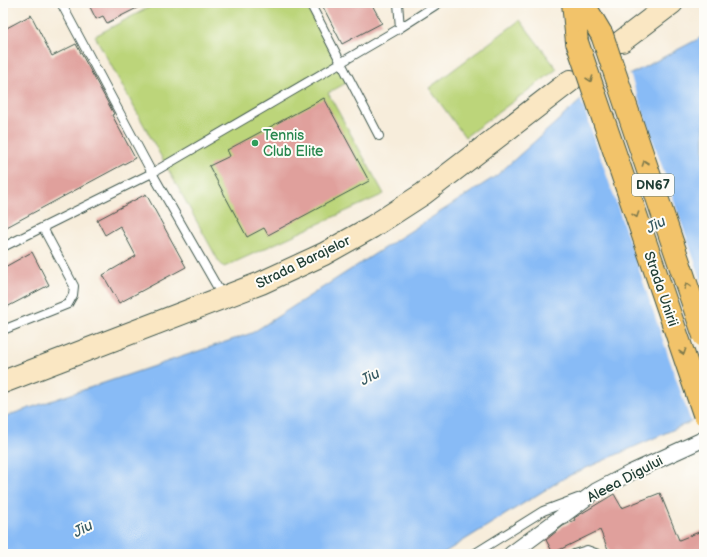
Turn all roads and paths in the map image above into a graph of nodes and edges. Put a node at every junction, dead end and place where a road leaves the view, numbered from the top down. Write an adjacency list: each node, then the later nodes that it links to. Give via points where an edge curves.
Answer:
1 (62, 3): 13 (lane)
2 (310, 3): 10 (lane)
3 (398, 3): 8 (lane)
4 (439, 3): 8 (lane)
5 (573, 3): 20 (main road, Strada Unirii / DN67, one-way to 20, bridge, via 577,42)
6 (583, 3): 9 (main road, Strada Unirii / DN67)
7 (672, 3): 9 (main road)
8 (400, 28): 10 (lane)
9 (612, 38): 18 (main road, Strada Unirii / DN67, one-way to 9, bridge)
10 (342, 62): 12 (lane); 13 (lane)
11 (570, 80): 16 (main road, Strada Barajelor, via 423,194 372,227 294,269)
12 (379, 136)
13 (152, 174): 14 (lane); 16 (lane)
14 (43, 228): 15 (lane); 17 (lane, via 74,286 73,295 68,304)
15 (3, 248)
16 (223, 298): 19 (main road, Strada Barajelor)
17 (3, 330)
18 (704, 336)
19 (3, 382)
20 (704, 414)
21 (704, 439): 22 (street, Aleea Digului)
22 (596, 491): 23 (lane, via 543,511); 24 (street, Aleea Digului)
23 (474, 554)
24 (511, 554)
25 (574, 554): 26 (lane, via 587,550)
26 (598, 554)

